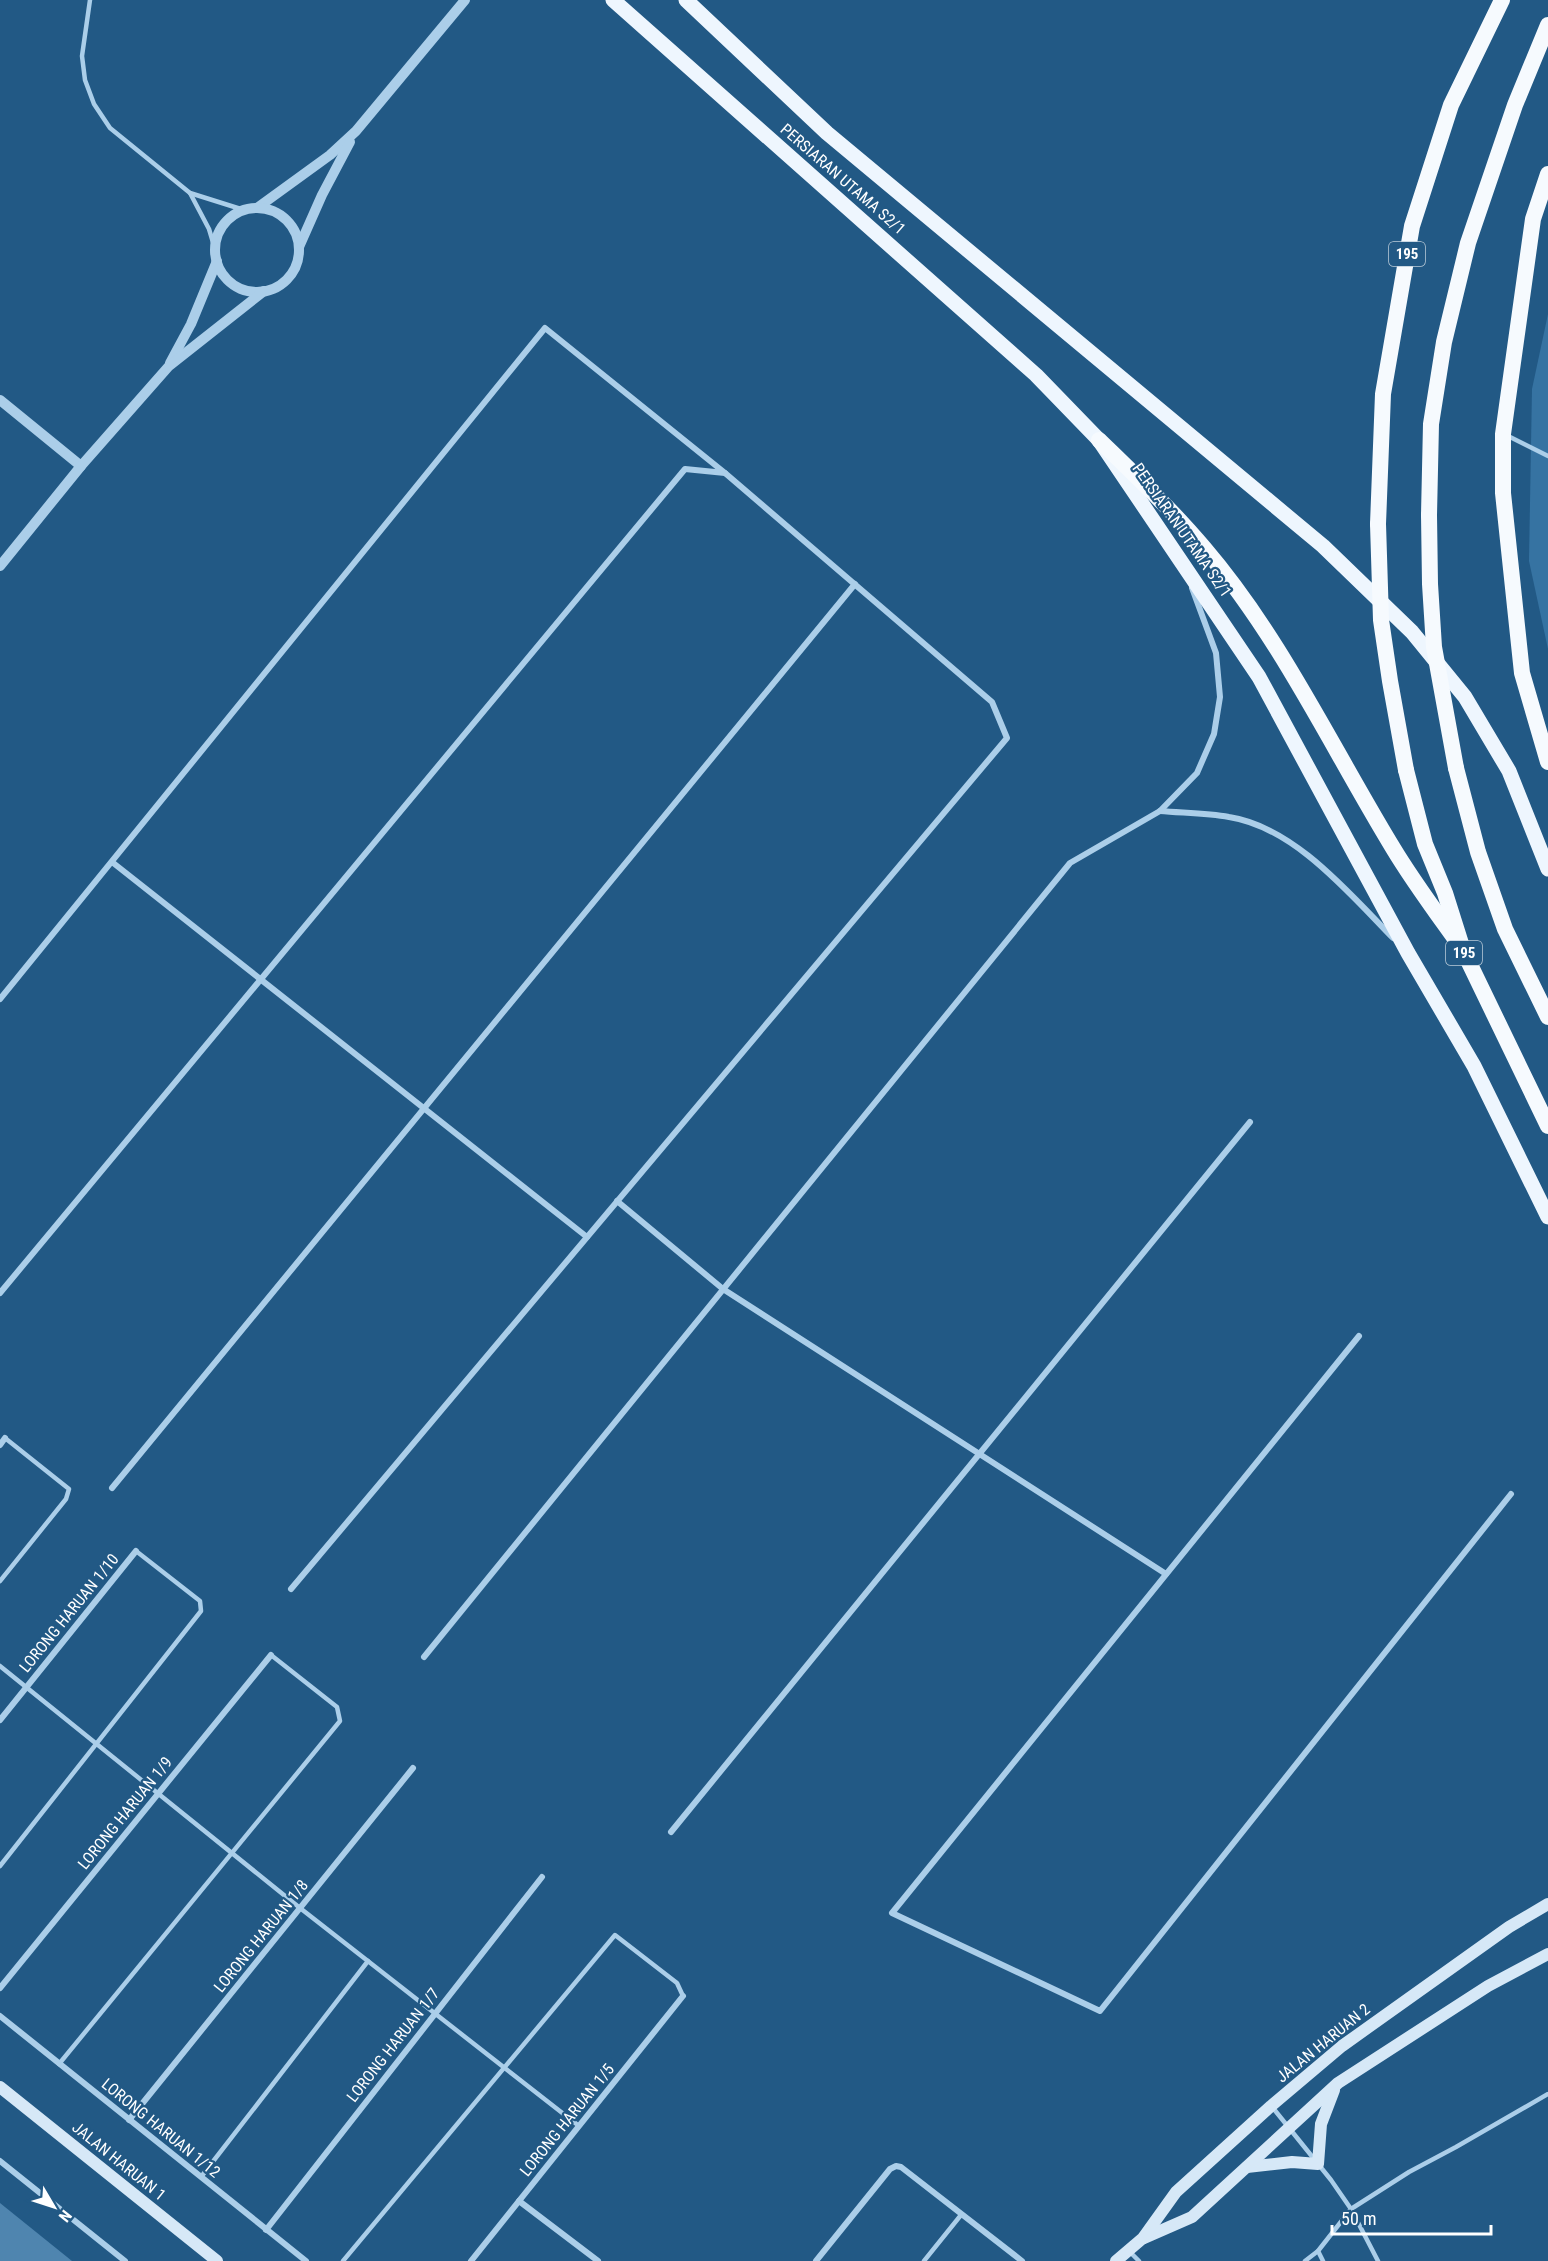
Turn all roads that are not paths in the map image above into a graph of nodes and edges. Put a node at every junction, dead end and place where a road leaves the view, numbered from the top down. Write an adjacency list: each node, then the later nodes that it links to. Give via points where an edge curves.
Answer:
1 (90, 0): 9 (lane, via 82,56 94,104 110,128)
2 (465, 0): 7 (street)
3 (613, 0): 19 (main road, PERSIARAN UTAMA S2/1, via 1036,375)
4 (686, 0): 29 (main road, PERSIARAN UTAMA S2/1, via 827,133 1323,546 1412,632 1465,697 1509,771)
5 (1502, 0): 30 (highway, 195, bridge, via 1451,105 1412,226 1383,394 1378,524 1381,620 1406,770 1425,844 1445,892)
6 (1548, 25): 34 (highway, bridge, via 1515,105 1468,243 1446,331 1431,424 1429,515 1434,647 1456,768 1478,852 1505,929)
7 (357, 131): 10 (street); 12 (street)
8 (1548, 174): 18 (highway, via 1533,219)
9 (190, 193): 11 (lane); 13 (lane)
10 (257, 208): 11 (street); 12 (street, via 270,210 291,224)
11 (244, 210): 13 (street, via 223,225)
12 (299, 247): 15 (street, via 294,270 286,280)
13 (215, 249): 14 (street)
14 (217, 261): 15 (street, via 222,273 240,289); 16 (street)
15 (264, 291): 16 (street)
16 (169, 366): 21 (street)
17 (0, 400): 21 (street)
18 (1503, 434): 20 (lane); 26 (highway, via 1503,493 1522,673)
19 (1099, 440): 23 (main road, PERSIARAN UTAMA S2/1); 30 (highway, via 1205,548 1233,585 1278,650 1394,850)
20 (1548, 456)
21 (81, 466): 24 (street)
22 (725, 473): 25 (street); 28 (street, via 545,328); 32 (street, via 685,469)
23 (1183, 564): 27 (street, via 1216,653 1220,697 1214,734 1197,773); 31 (main road, PERSIARAN UTAMA S2/1, via 1259,676)
24 (0, 566)
25 (855, 584): 35 (street); 38 (street, via 993,702 1007,738)
26 (1548, 762)
27 (1160, 811): 31 (street, via 1231,817 1266,829 1317,861); 41 (street, via 1070,863)
28 (112, 862): 32 (street); 33 (street)
29 (1548, 869)
30 (1462, 950): 37 (highway, 195)
31 (1408, 953): 39 (main road, PERSIARAN UTAMA S2/1, via 1474,1066)
32 (260, 980): 35 (street); 42 (street)
33 (0, 999)
34 (1548, 1017)
35 (424, 1108): 40 (street); 47 (street)
36 (1250, 1122): 46 (street)
37 (1548, 1126)
38 (617, 1201): 40 (street); 41 (street)
39 (1548, 1217)
40 (587, 1237): 52 (street)
41 (723, 1289): 46 (street); 54 (street)
42 (0, 1293)
43 (1359, 1336): 50 (street)
44 (6, 1438): 45 (street); 51 (lane, via 69,1489)
45 (0, 1445)
46 (980, 1454): 50 (street); 61 (street)
47 (112, 1488)
48 (1511, 1494): 50 (street, via 1100,2011 892,1913)
49 (136, 1551): 56 (street, LORONG HARUAN 1/10); 58 (lane, via 200,1601 201,1611)
50 (1166, 1574)
51 (0, 1581)
52 (291, 1589)
53 (271, 1655): 60 (street, LORONG HARUAN 1/9); 62 (lane, via 337,1707 340,1721)
54 (424, 1657)
55 (0, 1666): 56 (lane)
56 (27, 1687): 57 (street, LORONG HARUAN 1/10); 58 (lane)
57 (0, 1720)
58 (96, 1744): 60 (lane); 63 (lane)
59 (413, 1768): 66 (street, LORONG HARUAN 1/8)
60 (157, 1794): 62 (lane); 69 (street, LORONG HARUAN 1/9)
61 (671, 1832)
62 (231, 1853): 66 (lane); 73 (lane)
63 (0, 1866)
64 (542, 1877): 71 (street, LORONG HARUAN 1/7)
65 (1548, 1904): 78 (main road, JALAN HARUAN 2, via 1402,2002)
66 (300, 1908): 68 (lane); 79 (street, LORONG HARUAN 1/8)
67 (1548, 1954): 75 (main road, JALAN HARUAN 2, via 1488,1986)
68 (368, 1961): 71 (lane); 85 (lane)
69 (0, 1988)
70 (683, 1996): 74 (lane, via 677,1983 615,1935); 80 (street, LORONG HARUAN 1/5)
71 (435, 2014): 74 (lane); 89 (street, LORONG HARUAN 1/7)
72 (0, 2016): 73 (street, LORONG HARUAN 1/12)
73 (59, 2064): 79 (street, LORONG HARUAN 1/12)
74 (505, 2069): 80 (lane); 97 (lane)
75 (1338, 2083): 81 (main road, JALAN HARUAN 2); 83 (main road, via 1321,2124)
76 (0, 2087): 95 (main road, JALAN HARUAN 1)
77 (1548, 2094): 87 (lane)
78 (1271, 2106): 81 (lane); 90 (main road, JALAN HARUAN 2, via 1176,2192)
79 (129, 2120): 85 (street, LORONG HARUAN 1/12)
80 (579, 2126): 86 (street, LORONG HARUAN 1/5)
81 (1289, 2128): 83 (lane); 84 (main road, JALAN HARUAN 2)
82 (0, 2161): 94 (street)
83 (1318, 2164): 84 (main road, via 1292,2162); 87 (lane)
84 (1246, 2168): 90 (main road, JALAN HARUAN 2, via 1192,2217)
85 (201, 2177): 89 (street, LORONG HARUAN 1/12)
86 (519, 2201): 98 (street, LORONG HARUAN 1/5); 99 (street)
87 (1351, 2209): 92 (lane); 106 (lane)
88 (961, 2215): 100 (street, via 896,2166); 101 (lane); 102 (street)
89 (266, 2230): 96 (street, LORONG HARUAN 1/12)
90 (1143, 2238): 91 (main road, JALAN HARUAN 2)
91 (1129, 2250): 103 (main road, JALAN HARUAN 2); 104 (lane)
92 (1318, 2251): 93 (lane); 105 (lane)
93 (1308, 2260)
94 (124, 2261)
95 (217, 2261)
96 (306, 2261)
97 (343, 2261)
98 (471, 2261)
99 (598, 2261)
100 (816, 2261)
101 (924, 2261)
102 (1022, 2261)
103 (1116, 2261)
104 (1139, 2261)
105 (1323, 2261)
106 (1378, 2261)

